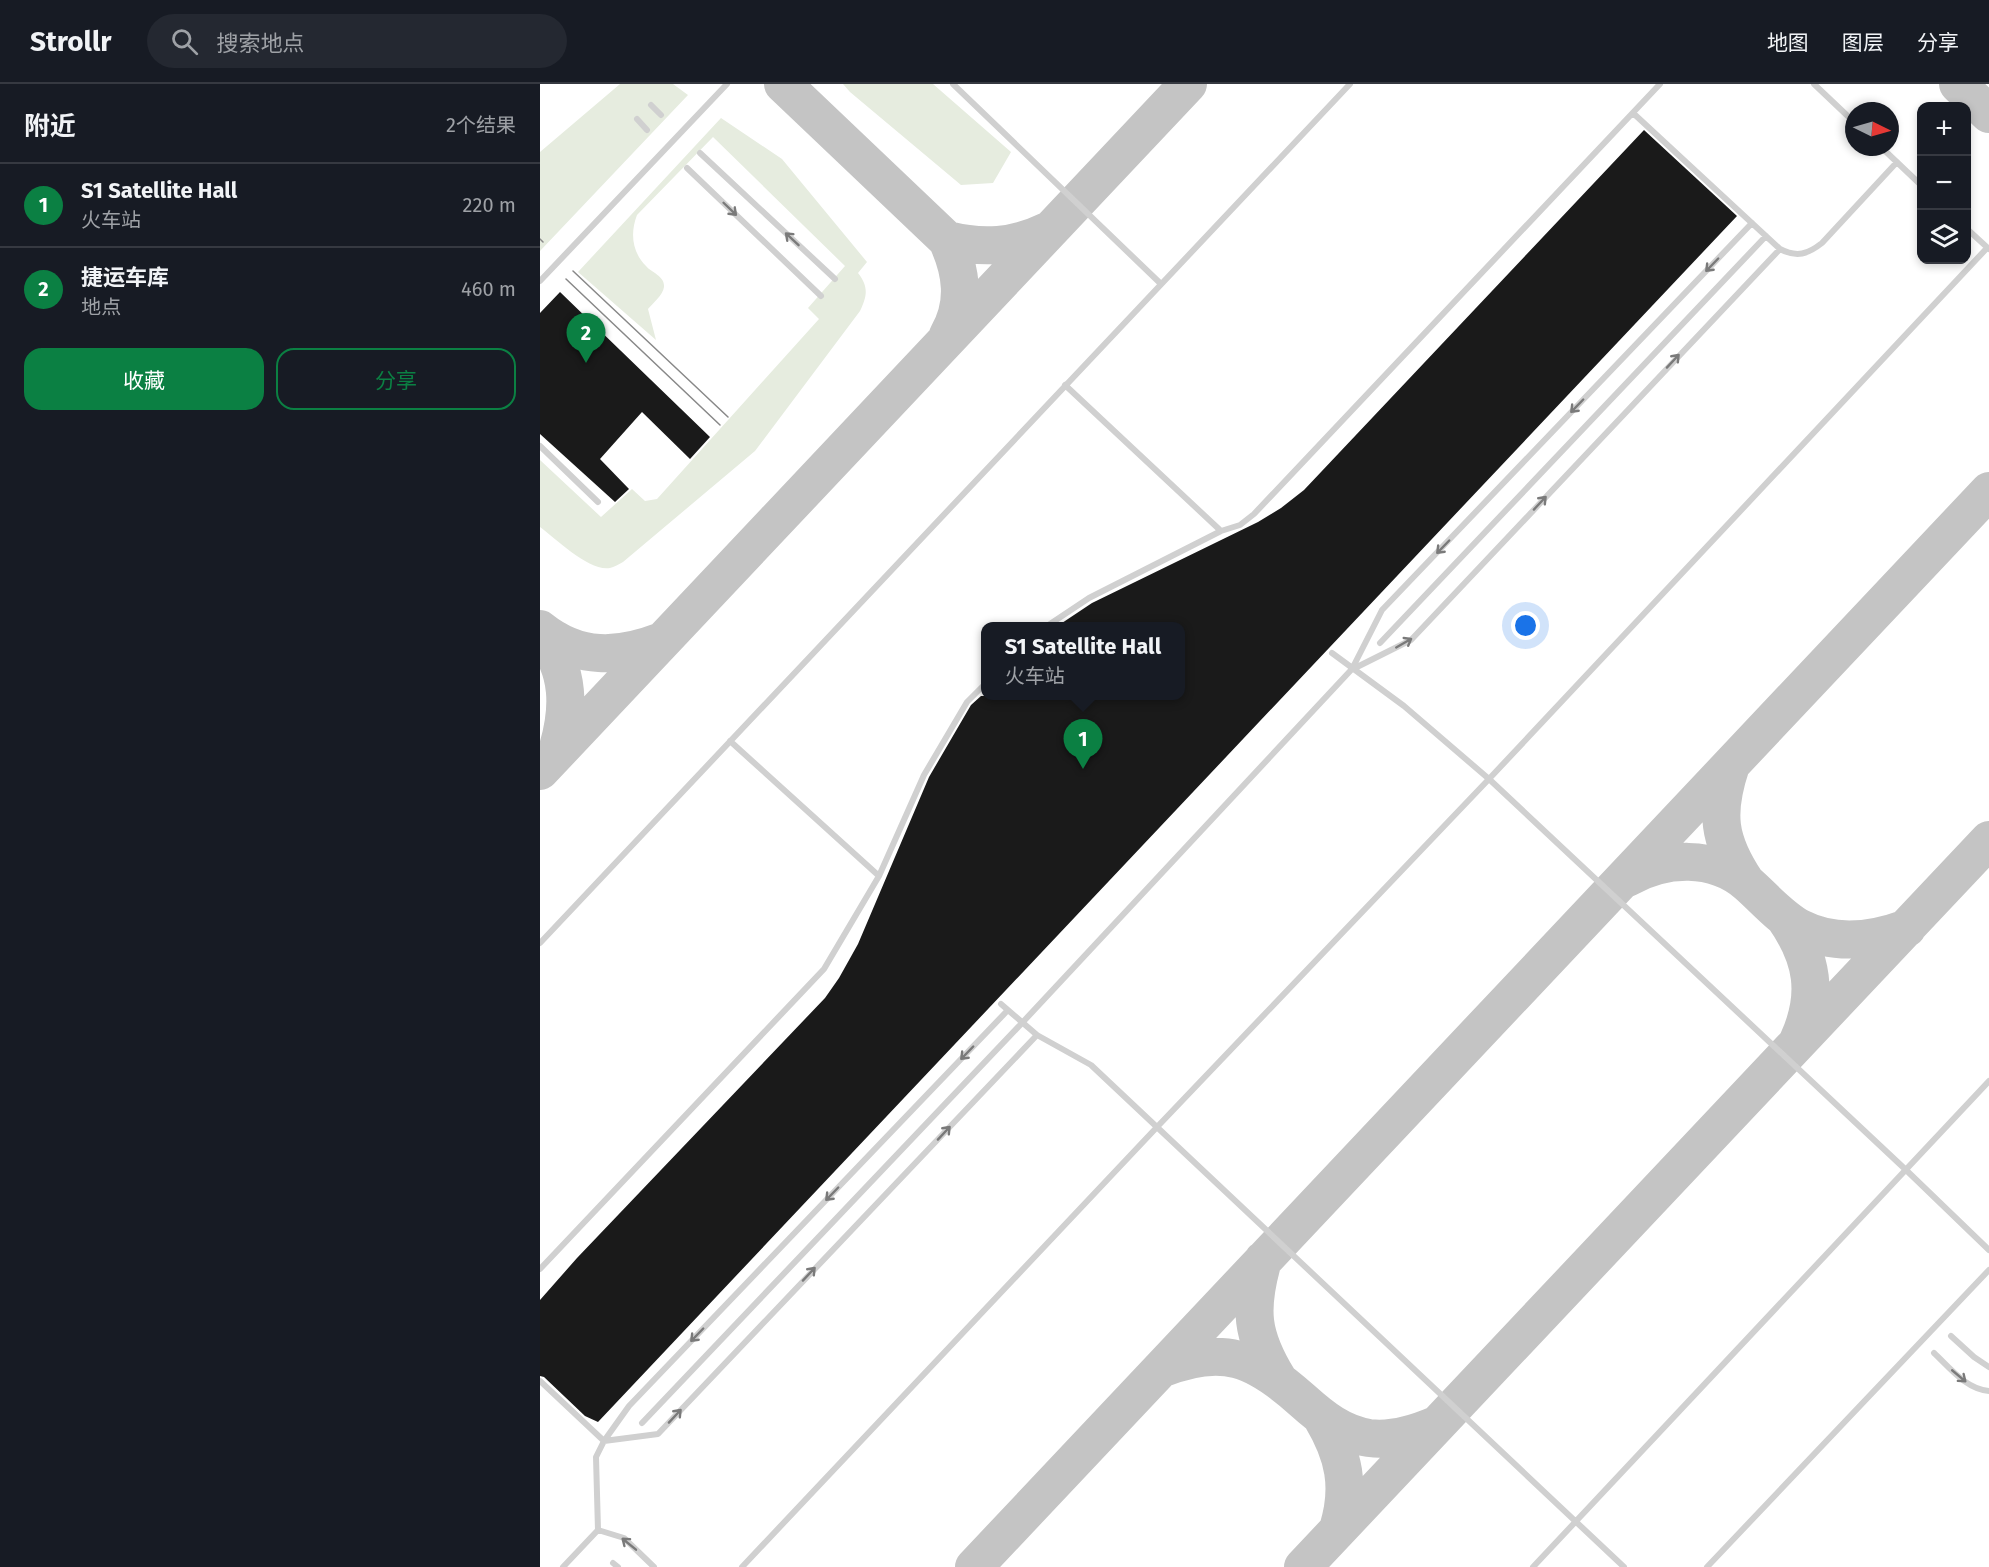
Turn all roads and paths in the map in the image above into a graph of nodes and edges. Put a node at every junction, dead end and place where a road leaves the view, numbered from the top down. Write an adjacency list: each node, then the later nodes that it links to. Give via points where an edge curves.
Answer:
1 (727, 84): 23 (lane)
2 (953, 84): 24 (lane)
3 (1350, 84): 24 (lane)
4 (1660, 84): 7 (lane)
5 (1814, 84): 8 (lane)
6 (651, 105): 9 (lane)
7 (1633, 113): 17 (lane); 29 (lane, via 1254,514 1240,525)
8 (1845, 113)
9 (661, 115)
10 (636, 119): 11 (lane)
11 (647, 130)
12 (700, 153): 22 (lane, one-way to 12)
13 (1891, 156): 14 (lane)
14 (1897, 162): 16 (lane); 21 (lane, via 1809,253)
15 (687, 168): 25 (lane, one-way to 25)
16 (1917, 181)
17 (1752, 223): 19 (lane); 33 (lane, one-way to 33, via 1382,610)
18 (1971, 233): 20 (lane)
19 (1766, 236): 21 (lane); 31 (lane)
20 (1988, 248): 36 (lane)
21 (1780, 249): 33 (lane, one-way to 21, via 1411,640)
22 (835, 279)
23 (540, 281)
24 (1160, 283): 26 (lane)
25 (821, 296)
26 (1065, 385): 29 (lane); 35 (lane)
27 (540, 446): 28 (lane)
28 (598, 502)
29 (1221, 531): 30 (lane, via 1089,598)
30 (1054, 622)
31 (1380, 643)
32 (1332, 653): 33 (lane)
33 (1352, 669): 36 (lane, via 1404,706); 41 (lane)
34 (981, 688): 37 (lane, via 967,702 924,775)
35 (730, 741): 37 (lane); 38 (lane)
36 (1489, 779): 44 (lane); 45 (lane)
37 (879, 876): 47 (lane, via 824,969)
38 (540, 943)
39 (1001, 1004): 40 (lane)
40 (1007, 1011): 41 (lane); 55 (lane, one-way to 55, via 629,1406)
41 (1022, 1023): 42 (lane); 54 (lane)
42 (1037, 1035): 44 (lane, via 1091,1065); 55 (lane, one-way to 42, via 658,1434)
43 (1989, 1081): 45 (lane)
44 (1158, 1126): 56 (lane); 60 (lane)
45 (1905, 1169): 46 (lane); 56 (lane)
46 (1989, 1250)
47 (540, 1269)
48 (1989, 1270): 63 (lane)
49 (1951, 1336): 51 (lane)
50 (1934, 1353): 53 (lane, one-way to 53, via 1970,1384)
51 (1989, 1367)
52 (540, 1381): 55 (lane)
53 (1989, 1391)
54 (642, 1423)
55 (604, 1441): 57 (lane, via 596,1456)
56 (1576, 1521): 61 (lane); 62 (lane)
57 (598, 1530): 58 (lane); 59 (lane, one-way to 57, via 624,1538)
58 (563, 1567)
59 (654, 1567)
60 (742, 1567)
61 (1533, 1567)
62 (1624, 1567)
63 (1707, 1567)

